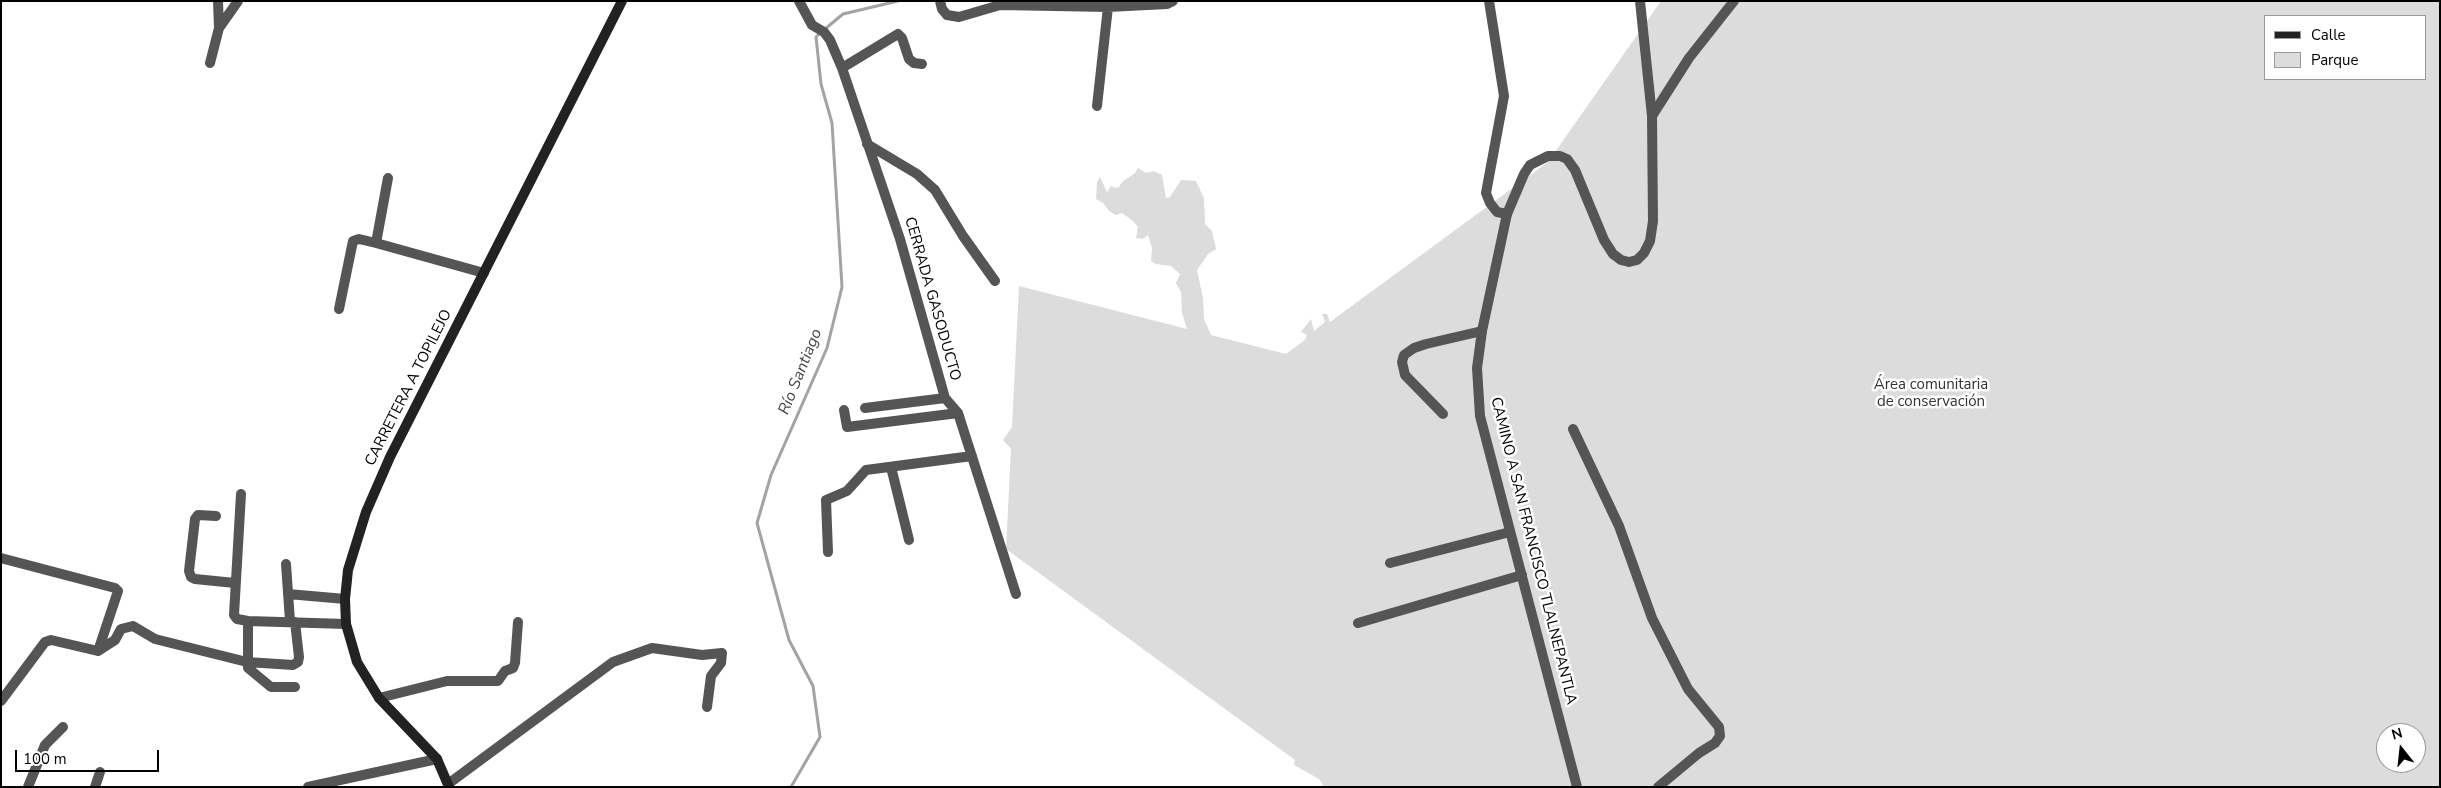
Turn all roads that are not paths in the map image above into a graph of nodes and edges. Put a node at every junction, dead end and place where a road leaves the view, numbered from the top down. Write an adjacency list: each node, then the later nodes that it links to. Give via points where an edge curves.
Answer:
1 (218, 1): 11 (street)
2 (238, 1): 11 (street)
3 (622, 1): 21 (main road, CARRETERA A TOPILEJO)
4 (799, 1): 14 (street, CERRADA GASODUCTO, via 812,25 830,40)
5 (940, 1): 10 (street, via 947,15 958,17 1000,5)
6 (1173, 1): 10 (street)
7 (1489, 1): 19 (street, via 1504,96 1486,193 1497,212)
8 (1640, 1): 16 (street, CAMINO A SAN FRANCISCO TLALNEPANTLA)
9 (1734, 1): 16 (street, via 1689,58)
10 (1108, 7): 15 (street)
11 (219, 28): 12 (street)
12 (210, 63)
13 (922, 64): 14 (street, via 909,59 898,34)
14 (842, 68): 17 (street, CERRADA GASODUCTO)
15 (1097, 106)
16 (1652, 116): 19 (street, CAMINO A SAN FRANCISCO TLALNEPANTLA, via 1653,221 1650,241 1636,260 1621,260 1613,254 1575,170 1567,159 1560,156 1548,156 1530,165)
17 (867, 144): 22 (street, via 917,174 935,190); 25 (street, CERRADA GASODUCTO, via 900,238)
18 (388, 178): 20 (street)
19 (1507, 214): 24 (street, CAMINO A SAN FRANCISCO TLALNEPANTLA)
20 (376, 243): 21 (street); 23 (street, via 359,239 350,245)
21 (484, 273): 45 (main road, CARRETERA A TOPILEJO, via 390,457 366,512 352,553)
22 (995, 281)
23 (339, 310)
24 (1482, 331): 29 (street, via 1426,344 1404,356 1405,375); 35 (street, CAMINO A SAN FRANCISCO TLALNEPANTLA, via 1477,378 1480,416)
25 (945, 398): 26 (street); 28 (street, CERRADA GASODUCTO)
26 (865, 408)
27 (844, 410): 28 (street, via 847,427)
28 (958, 413): 31 (street, CERRADA GASODUCTO)
29 (1443, 414)
30 (1573, 429): 65 (street, via 1619,526 1652,618 1688,689 1719,727 1720,736 1715,743)
31 (972, 456): 32 (street); 44 (street, CERRADA GASODUCTO)
32 (891, 467): 36 (street); 37 (street, via 866,470 847,490 826,500)
33 (241, 494): 42 (street)
34 (216, 516): 42 (street, via 198,515 195,519 189,571 195,579)
35 (1510, 532): 40 (street); 41 (street, CAMINO A SAN FRANCISCO TLALNEPANTLA)
36 (909, 540)
37 (828, 552)
38 (1, 558): 51 (street, via 115,588 118,591)
39 (286, 564): 43 (street)
40 (1390, 564)
41 (1522, 575): 49 (street); 64 (street, CAMINO A SAN FRANCISCO TLALNEPANTLA)
42 (235, 582): 46 (street, via 234,614)
43 (288, 594): 45 (street); 47 (street)
44 (1016, 594)
45 (345, 599): 50 (main road, CARRETERA A TOPILEJO)
46 (248, 621): 47 (street); 52 (street)
47 (293, 622): 50 (street); 52 (street, via 298,662 293,665)
48 (518, 622): 54 (street, via 515,663 513,668 504,671 498,681 447,681)
49 (1358, 623)
50 (346, 624): 54 (main road, CARRETERA A TOPILEJO, via 358,662)
51 (98, 651): 52 (street, via 114,640 121,629 133,626 155,639); 55 (street, via 52,640 45,642)
52 (247, 662): 53 (street, via 251,672 271,687)
53 (295, 687)
54 (379, 698): 58 (main road, CARRETERA A TOPILEJO)
55 (1, 701)
56 (707, 707): 60 (street, via 711,676 721,663 722,653 702,655 652,648 643,650 613,662)
57 (63, 727): 61 (street, via 46,745)
58 (437, 759): 60 (main road, CARRETERA A TOPILEJO); 63 (street)
59 (100, 772): 62 (street)
60 (449, 786)
61 (28, 787)
62 (95, 787)
63 (308, 787)
64 (1577, 787)
65 (1658, 787)

